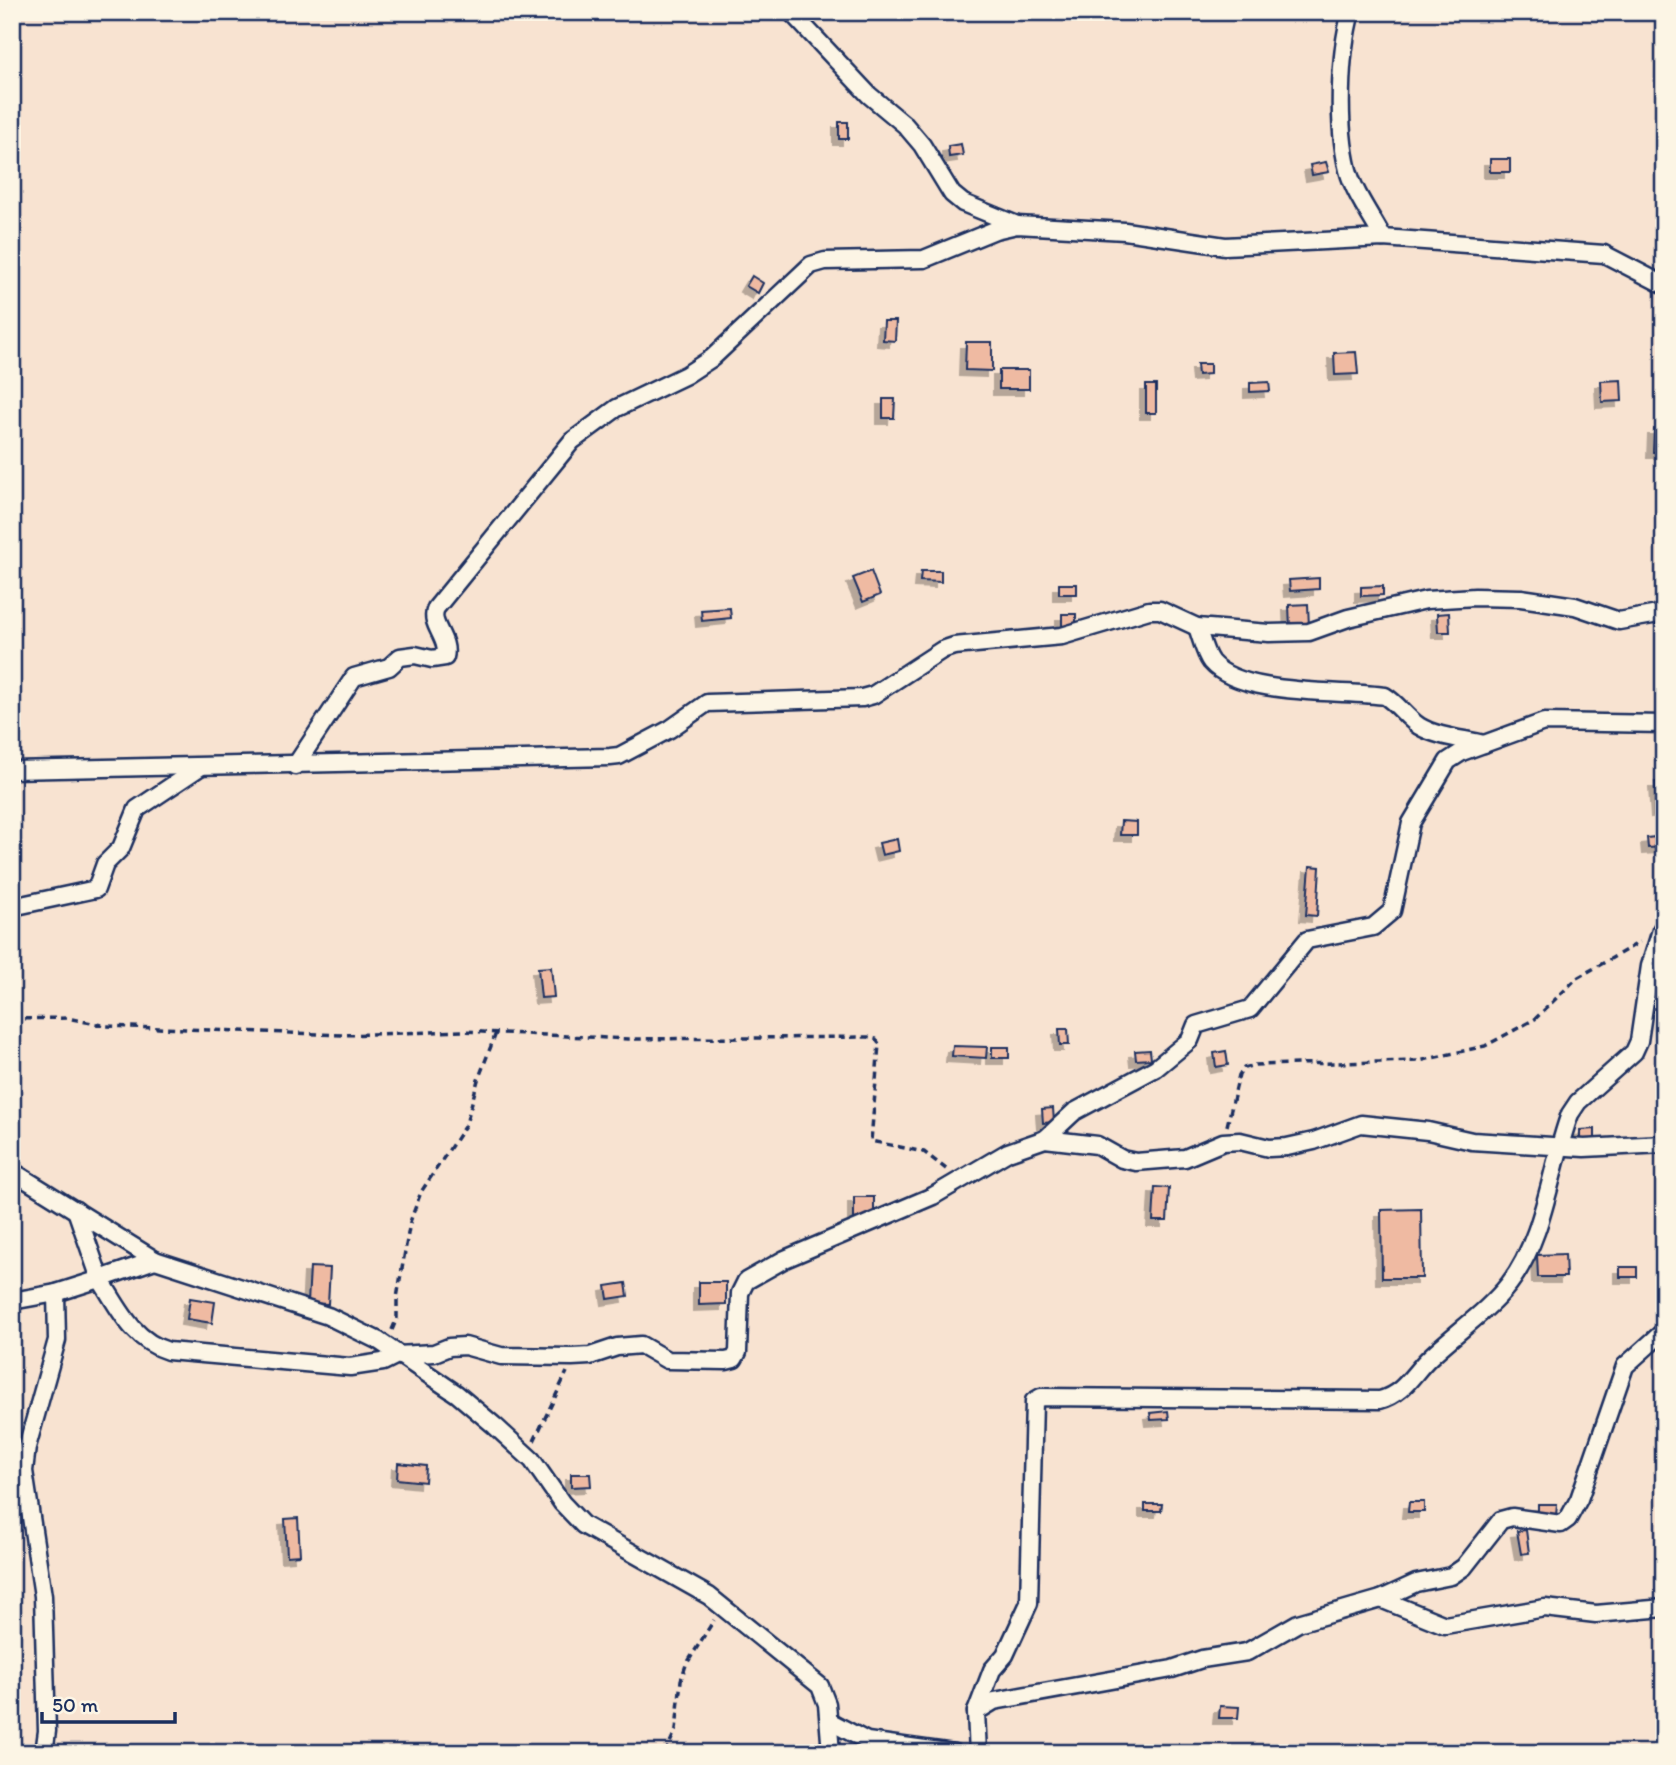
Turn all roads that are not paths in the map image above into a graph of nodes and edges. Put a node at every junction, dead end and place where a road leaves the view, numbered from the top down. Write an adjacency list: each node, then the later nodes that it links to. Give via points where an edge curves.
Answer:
1 (791, 12): 3 (street, via 869,95 905,125 951,194)
2 (1351, 12): 4 (street, via 1346,28 1342,111 1348,172)
3 (1017, 225): 4 (street, via 1125,231 1225,246); 10 (street, via 935,257 811,265 712,358 595,423 572,441 436,608 434,620 446,645 445,657 407,655 388,667 354,677)
4 (1383, 238): 5 (street, via 1604,254)
5 (1664, 285)
6 (1664, 613): 7 (street, via 1619,621 1575,607 1521,598 1475,597 1426,600 1309,632)
7 (1196, 627): 9 (street, via 1210,660 1240,680 1385,696 1417,725); 10 (street, via 1160,610 1149,610 1062,636 954,646 873,695 707,703 670,729 610,757)
8 (1664, 724): 9 (street, via 1544,722)
9 (1484, 744): 15 (street, via 1462,752 1441,769 1411,823 1392,911 1384,920 1373,927 1307,940 1250,1009 1196,1025 1190,1040 1156,1068 1074,1112)
10 (295, 765): 11 (street)
11 (200, 767): 12 (street); 13 (street, via 137,809 121,848 105,864 96,889)
12 (12, 770)
13 (12, 907)
14 (1661, 930): 17 (street, via 1634,1052 1578,1102)
15 (1045, 1139): 17 (street, via 1097,1145 1136,1162 1185,1158 1223,1142 1287,1147 1361,1124 1472,1141); 25 (street, via 1008,1152 933,1196 785,1259 746,1281 740,1293 734,1359 667,1360 641,1345 572,1357 501,1356 465,1346)
16 (1664, 1144): 17 (street)
17 (1558, 1145): 28 (street, via 1535,1230 1508,1285 1393,1396 1380,1401 1041,1396 1034,1401 1029,1604 1005,1655 992,1670)
18 (12, 1171): 19 (street)
19 (76, 1210): 20 (street); 21 (street)
20 (155, 1260): 21 (street); 25 (street, via 328,1316)
21 (100, 1279): 22 (street); 25 (street, via 131,1329 153,1347 168,1351 350,1367)
22 (57, 1293): 23 (street); 30 (street, via 57,1340 24,1471 44,1596)
23 (12, 1301)
24 (1664, 1331): 26 (street, via 1625,1366 1568,1519 1561,1524 1512,1517 1501,1520 1464,1567 1451,1576 1416,1583)
25 (397, 1355): 29 (street, via 457,1394 532,1460 583,1525 723,1606 820,1686)
26 (1381, 1600): 27 (street, via 1445,1625 1545,1608 1596,1614); 28 (street, via 1298,1623 1247,1652 1172,1670 1005,1696)
27 (1664, 1608)
28 (976, 1712): 33 (street)
29 (829, 1721): 31 (street); 32 (street, via 867,1741)
30 (44, 1753)
31 (831, 1753)
32 (954, 1753)
33 (978, 1753)

